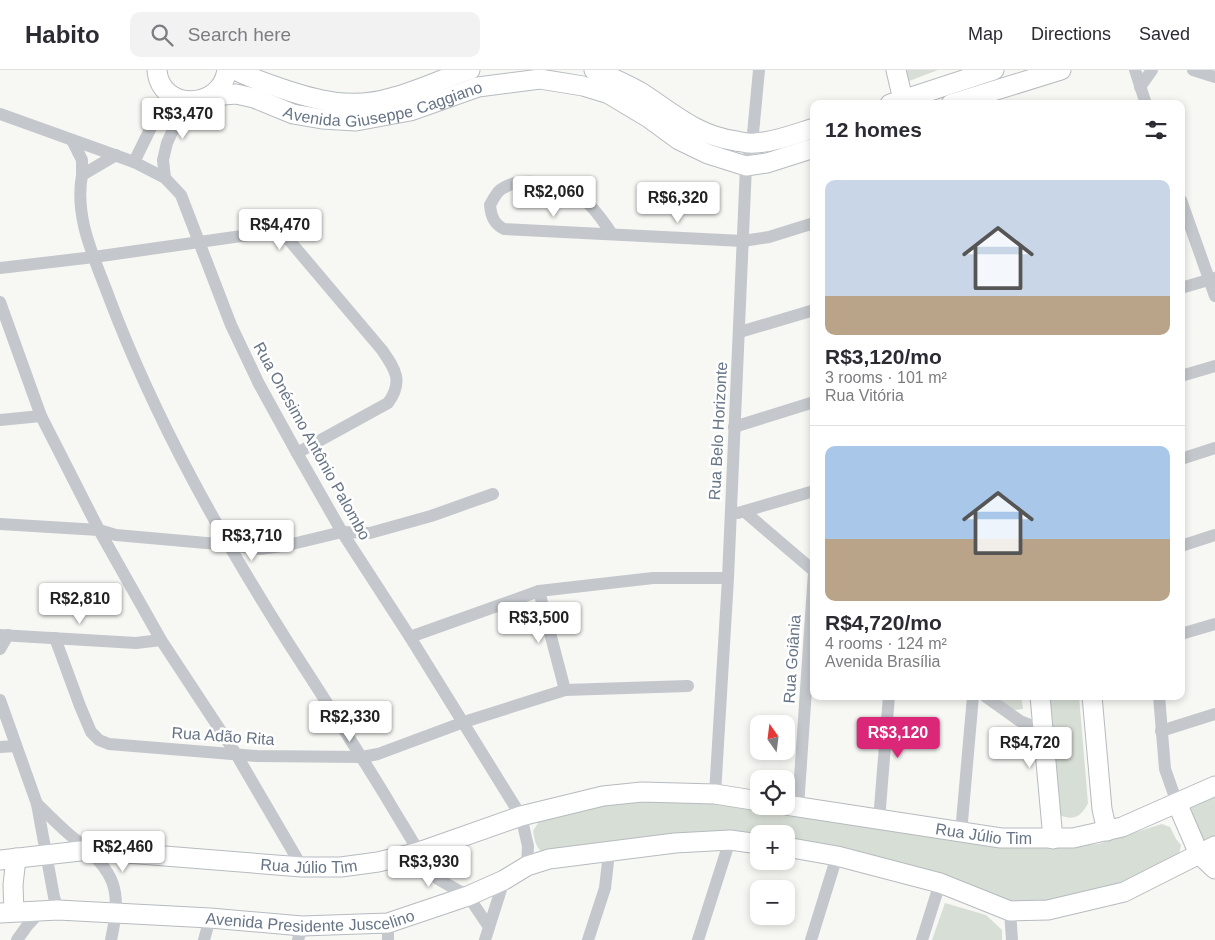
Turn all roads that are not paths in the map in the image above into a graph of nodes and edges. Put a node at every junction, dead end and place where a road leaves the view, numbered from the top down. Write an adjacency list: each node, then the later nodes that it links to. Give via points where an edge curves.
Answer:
1 (157, 70): 17 (main road, via 161,85)
2 (226, 70): 18 (main road, via 223,83)
3 (234, 70): 4 (main road, Avenida Giuseppe Caggiano, via 297,94 342,104 393,98)
4 (470, 70)
5 (594, 70): 28 (main road, via 640,92 707,134)
6 (759, 70): 28 (street, Rua Belo Horizonte)
7 (896, 70): 19 (main road)
8 (994, 70): 14 (main road)
9 (1060, 70): 22 (main road)
10 (1135, 70): 16 (street)
11 (1152, 70): 16 (street)
12 (1193, 70): 15 (street)
13 (540, 75): 18 (main road, Avenida Giuseppe Caggiano, via 478,87 410,111 356,121 322,120 293,114 236,94); 32 (main road, Avenida Giuseppe Caggiano, via 608,94 679,140 708,154)
14 (952, 76): 20 (main road); 21 (main road)
15 (1215, 77)
16 (1140, 87): 23 (street)
17 (168, 93): 24 (main road); 31 (street)
18 (211, 96): 24 (main road, Avenida Giuseppe Caggiano)
19 (899, 100)
20 (903, 100)
21 (956, 100)
22 (965, 100)
23 (1145, 100)
24 (186, 101): 34 (street, via 167,143 163,160)
25 (0, 114): 27 (street, Rua Onésimo Antônio Palombo)
26 (810, 129): 28 (main road)
27 (72, 140): 30 (street, Rua Onésimo Antônio Palombo); 33 (street, via 82,160)
28 (752, 144): 32 (street, Rua Belo Horizonte)
29 (810, 149): 32 (main road, via 768,163)
30 (116, 155): 31 (street, Rua Onésimo Antônio Palombo); 33 (street)
31 (134, 162): 34 (street, Rua Onésimo Antônio Palombo)
32 (746, 166): 38 (street, Rua Belo Horizonte)
33 (82, 175): 40 (street, via 80,210)
34 (165, 178): 39 (street, Rua Onésimo Antônio Palombo, via 181,195)
35 (1185, 210): 42 (street)
36 (810, 224): 38 (street)
37 (612, 234): 37 (street, via 504,229 494,220 490,206 499,192 515,184 531,182 561,187 586,202); 38 (street)
38 (743, 241): 47 (street, Rua Belo Horizonte)
39 (199, 242): 40 (street); 55 (street, Rua Onésimo Antônio Palombo, via 231,325); 55 (street, via 256,234 289,240 382,350 395,370 395,394 388,403)
40 (94, 256): 41 (street); 65 (street, via 170,437)
41 (0, 268)
42 (1212, 278): 43 (street); 44 (street)
43 (1185, 287)
44 (1215, 296)
45 (0, 302): 51 (street)
46 (810, 311): 47 (street)
47 (740, 332): 53 (street, Rua Belo Horizonte)
48 (1215, 366): 49 (street)
49 (1185, 375)
50 (810, 403): 53 (street)
51 (41, 416): 52 (street); 62 (street)
52 (0, 420)
53 (734, 427): 60 (street, Rua Belo Horizonte)
54 (1215, 448): 56 (street)
55 (297, 453): 63 (street, Rua Onésimo Antônio Palombo)
56 (1185, 458)
57 (810, 492): 59 (street)
58 (493, 494): 63 (street, via 370,533)
59 (745, 512): 60 (street); 67 (street)
60 (731, 514): 68 (street, Rua Belo Horizonte)
61 (0, 524): 62 (street)
62 (99, 530): 65 (street, via 116,535); 76 (street)
63 (342, 532): 65 (street, via 261,549); 74 (street, Rua Onésimo Antônio Palombo)
64 (1215, 535): 66 (street)
65 (229, 545): 94 (street)
66 (1185, 545)
67 (810, 569)
68 (728, 578): 69 (street, via 653,578); 97 (street, Rua Belo Horizonte)
69 (539, 591): 74 (street); 79 (street)
70 (810, 615): 95 (street, Rua Goiânia)
71 (1215, 624): 72 (street)
72 (1185, 633)
73 (4, 635): 75 (street); 77 (street)
74 (410, 637): 88 (street, Rua Onésimo Antônio Palombo)
75 (55, 638): 76 (street, via 136,643); 93 (street, Rua Adão Rita, via 91,732 99,740 109,744)
76 (161, 640): 93 (street)
77 (0, 649)
78 (688, 686): 79 (street, Rua Adão Rita)
79 (565, 690): 88 (street, Rua Adão Rita)
80 (0, 700): 91 (street)
81 (889, 700): 103 (street)
82 (973, 700): 105 (street)
83 (991, 700): 89 (street, via 1020,721)
84 (1040, 700): 89 (main road)
85 (1092, 700): 104 (main road, via 1102,809)
86 (1159, 700): 90 (street)
87 (1215, 714): 90 (street)
88 (464, 722): 94 (street, Rua Adão Rita, via 385,752); 102 (street, Rua Onésimo Antônio Palombo)
89 (1044, 730): 106 (main road)
90 (1161, 732): 99 (street, via 1165,769)
91 (16, 746): 92 (street); 100 (street)
92 (0, 747)
93 (236, 754): 94 (street, Rua Adão Rita); 118 (street)
94 (362, 757): 111 (street)
95 (795, 774)
96 (1215, 786): 99 (main road)
97 (715, 794): 98 (main road, Rua Júlio Tim); 102 (main road, Rua Júlio Tim, via 642,792 603,796)
98 (750, 800)
99 (1177, 803): 104 (main road, Rua Júlio Tim); 115 (main road)
100 (37, 804): 110 (street); 113 (street)
101 (795, 806): 103 (main road, Rua Júlio Tim)
102 (521, 816): 111 (main road, Rua Júlio Tim); 117 (street, Rua Onésimo Antônio Palombo, via 528,846)
103 (880, 820): 105 (main road, Rua Júlio Tim)
104 (1107, 831): 106 (main road, Rua Júlio Tim)
105 (961, 833): 106 (main road, Rua Júlio Tim)
106 (1053, 839)
107 (730, 840): 108 (main road, Avenida Presidente Juscelino); 112 (main road, Avenida Presidente Juscelino, via 675,843); 136 (street)
108 (750, 843)
109 (795, 849): 114 (main road)
110 (89, 850): 113 (main road, Rua Júlio Tim); 118 (main road, Rua Júlio Tim); 126 (street, via 106,867 116,899)
111 (419, 852): 118 (main road, Rua Júlio Tim, via 341,867); 122 (street, via 433,874)
112 (609, 853): 117 (main road, Avenida Presidente Juscelino, via 549,859); 135 (street, via 605,888)
113 (46, 854): 116 (main road, Rua Júlio Tim); 123 (street, via 54,897)
114 (838, 856): 121 (main road); 137 (street)
115 (1211, 857): 119 (main road); 124 (main road, via 1124,892 1048,910)
116 (8, 859): 125 (main road, via 13,885)
117 (527, 866): 120 (main road, Avenida Presidente Juscelino)
118 (302, 867)
119 (1215, 870)
120 (504, 880): 122 (main road, Avenida Presidente Juscelino); 128 (street)
121 (940, 883): 124 (main road); 138 (street)
122 (468, 896): 128 (street); 129 (main road, Avenida Presidente Juscelino)
123 (50, 910): 125 (main road, Avenida Presidente Juscelino); 126 (main road, Avenida Presidente Juscelino); 131 (street, via 27,926)
124 (1010, 911): 139 (street)
125 (7, 912): 131 (street)
126 (116, 914): 127 (main road, Avenida Presidente Juscelino); 132 (street)
127 (210, 918): 130 (main road, Avenida Presidente Juscelino); 133 (street)
128 (489, 927): 134 (street)
129 (388, 932): 130 (main road, Avenida Presidente Juscelino)
130 (300, 933)
131 (16, 940)
132 (111, 940)
133 (204, 940)
134 (485, 940)
135 (588, 940)
136 (698, 940)
137 (811, 940)
138 (922, 940)
139 (1012, 940)

